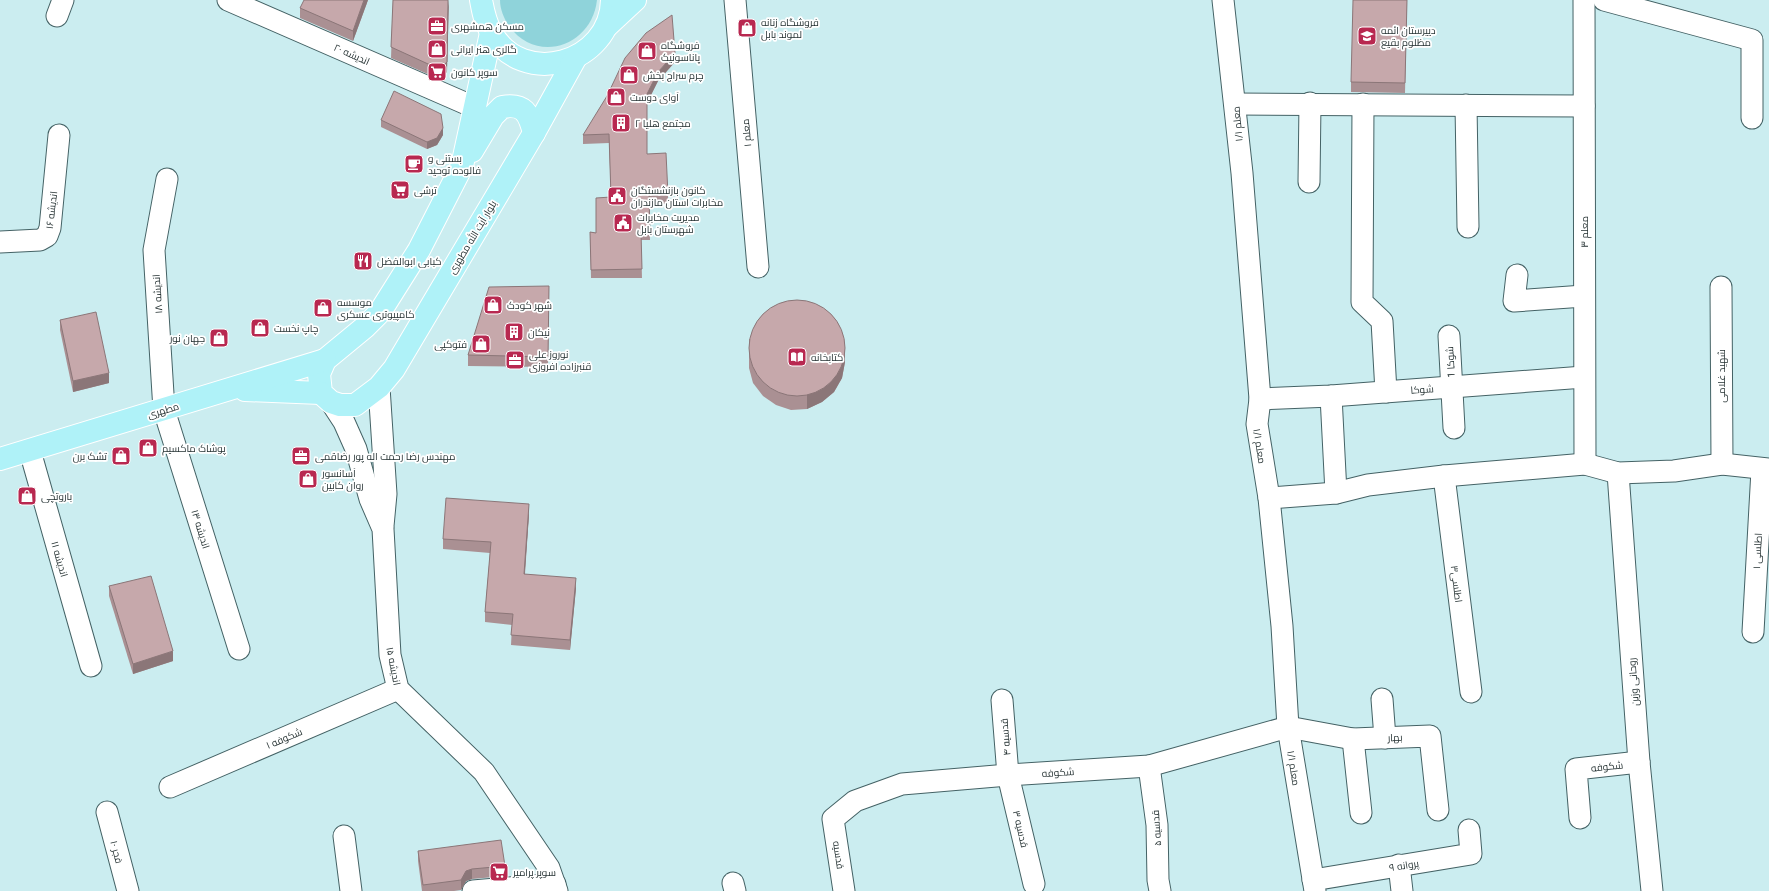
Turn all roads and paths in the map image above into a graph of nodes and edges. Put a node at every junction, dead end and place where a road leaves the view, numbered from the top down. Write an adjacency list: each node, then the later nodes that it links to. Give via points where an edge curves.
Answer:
1 (228, 0): 17 (street, اندیشه ۲۰)
2 (481, 0): 10 (main road)
3 (612, 0): 9 (main road)
4 (635, 0): 9 (main road)
5 (735, 0): 26 (street, معلم ۱)
6 (1223, 0): 13 (street, معلم ۱/۱)
7 (1584, 0): 16 (street, معلم ۳)
8 (1604, 0): 18 (street, via 1752,40)
9 (607, 26): 11 (main road, via 599,39)
10 (491, 33): 11 (main road, via 500,44 523,59 536,63 563,62); 17 (main road)
11 (576, 57): 19 (main road, بلوار آیت الله مطهری)
12 (1310, 103): 13 (street); 14 (street); 23 (street)
13 (1236, 104): 39 (street, معلم ۱/۱)
14 (1363, 104): 15 (street); 36 (street, via 1362,302 1382,321)
15 (1466, 105): 16 (street); 24 (street)
16 (1584, 106): 29 (street, معلم ۳)
17 (476, 108): 21 (main road)
18 (1752, 118)
19 (534, 133): 21 (main road, via 530,117 523,110 512,105 502,107 493,116); 33 (main road, بلوار آیت الله مطهری, via 394,369)
20 (59, 135): 25 (street, اندیشه ۱۶, via 50,228 47,236 40,240)
21 (462, 166): 31 (main road, via 419,250 380,312)
22 (167, 179): 40 (street, اندیشه ۱۸, via 154,250)
23 (1309, 182)
24 (1468, 227)
25 (0, 242)
26 (758, 267)
27 (1517, 275): 29 (street, via 1514,301)
28 (1721, 287): 45 (street, شهید غلامی)
29 (1584, 296): 32 (street, معلم ۳)
30 (1449, 336): 34 (street, شوکا 1)
31 (325, 360): 35 (main road, مطهری); 38 (main road, via 319,374)
32 (1584, 377): 34 (street, شوکا); 44 (street, معلم ۳)
33 (379, 387): 38 (main road, بلوار آیت الله مطهری, via 355,405 340,405); 51 (street, via 386,494)
34 (1452, 387): 36 (street, شوکا); 41 (street, شوکا 1)
35 (228, 389): 38 (main road); 40 (main road, مطهری)
36 (1386, 392): 37 (street, شوکا)
37 (1331, 396): 39 (street, شوکا); 49 (street)
38 (326, 397): 51 (street, اندیشه ۱۵, via 344,422 356,449 370,499)
39 (1260, 399): 50 (street, معلم ۱/۱, via 1256,424)
40 (164, 410): 42 (main road, مطهری); 53 (street, اندیشه ١٣)
41 (1454, 428)
42 (30, 451): 43 (main road, مطهری); 54 (street, اندیشه ۱۱)
43 (0, 459)
44 (1585, 464): 47 (street); 48 (street)
45 (1722, 464): 46 (street); 47 (street, via 1674,471)
46 (1765, 470): 52 (street, اطلسی ۱)
47 (1618, 473): 62 (street, روحانی وزین)
48 (1444, 476): 49 (street); 56 (street, اطلسی۳)
49 (1336, 493): 50 (street)
50 (1269, 498): 59 (street, معلم ۱/۱, via 1282,626)
51 (383, 529): 55 (street, اندیشه ۱۵, via 390,655)
52 (1753, 632)
53 (239, 649)
54 (91, 666)
55 (398, 689): 65 (street, شکوفه ۱); 76 (street, اندیشه ۱۵, via 484,772 549,868)
56 (1471, 692)
57 (1382, 699): 60 (street)
58 (1002, 700): 64 (street, قدسیه ۴)
59 (1288, 727): 61 (street, بهار); 63 (street, شکوفه); 75 (street, معلم ۱/۱)
60 (1385, 738): 61 (street, بهار); 66 (street, بهار, via 1430,736)
61 (1353, 739): 68 (street)
62 (1639, 762): 69 (street, شکوفه, via 1576,769); 83 (street, روحانی وزین)
63 (1149, 766): 64 (street, شکوفه); 81 (street, قدسیه ۵, via 1157,825)
64 (1008, 775): 70 (street, شکوفه, via 902,784 855,801); 74 (street, قدسیه ۳)
65 (170, 787)
66 (1438, 810)
67 (107, 812): 77 (street, فجر ۱۰)
68 (1360, 813)
69 (1580, 818)
70 (834, 819): 80 (street, قدسیه)
71 (1470, 830): 73 (street, پروانه ۹, via 1471,854)
72 (344, 836): 78 (street)
73 (1399, 865): 75 (street, پروانه ۹); 82 (street)
74 (1034, 884)
75 (1314, 885)
76 (556, 888): 79 (street)
77 (128, 891)
78 (351, 891)
79 (473, 891)
80 (844, 891)
81 (1160, 891)
82 (1402, 891)
83 (1652, 891)

